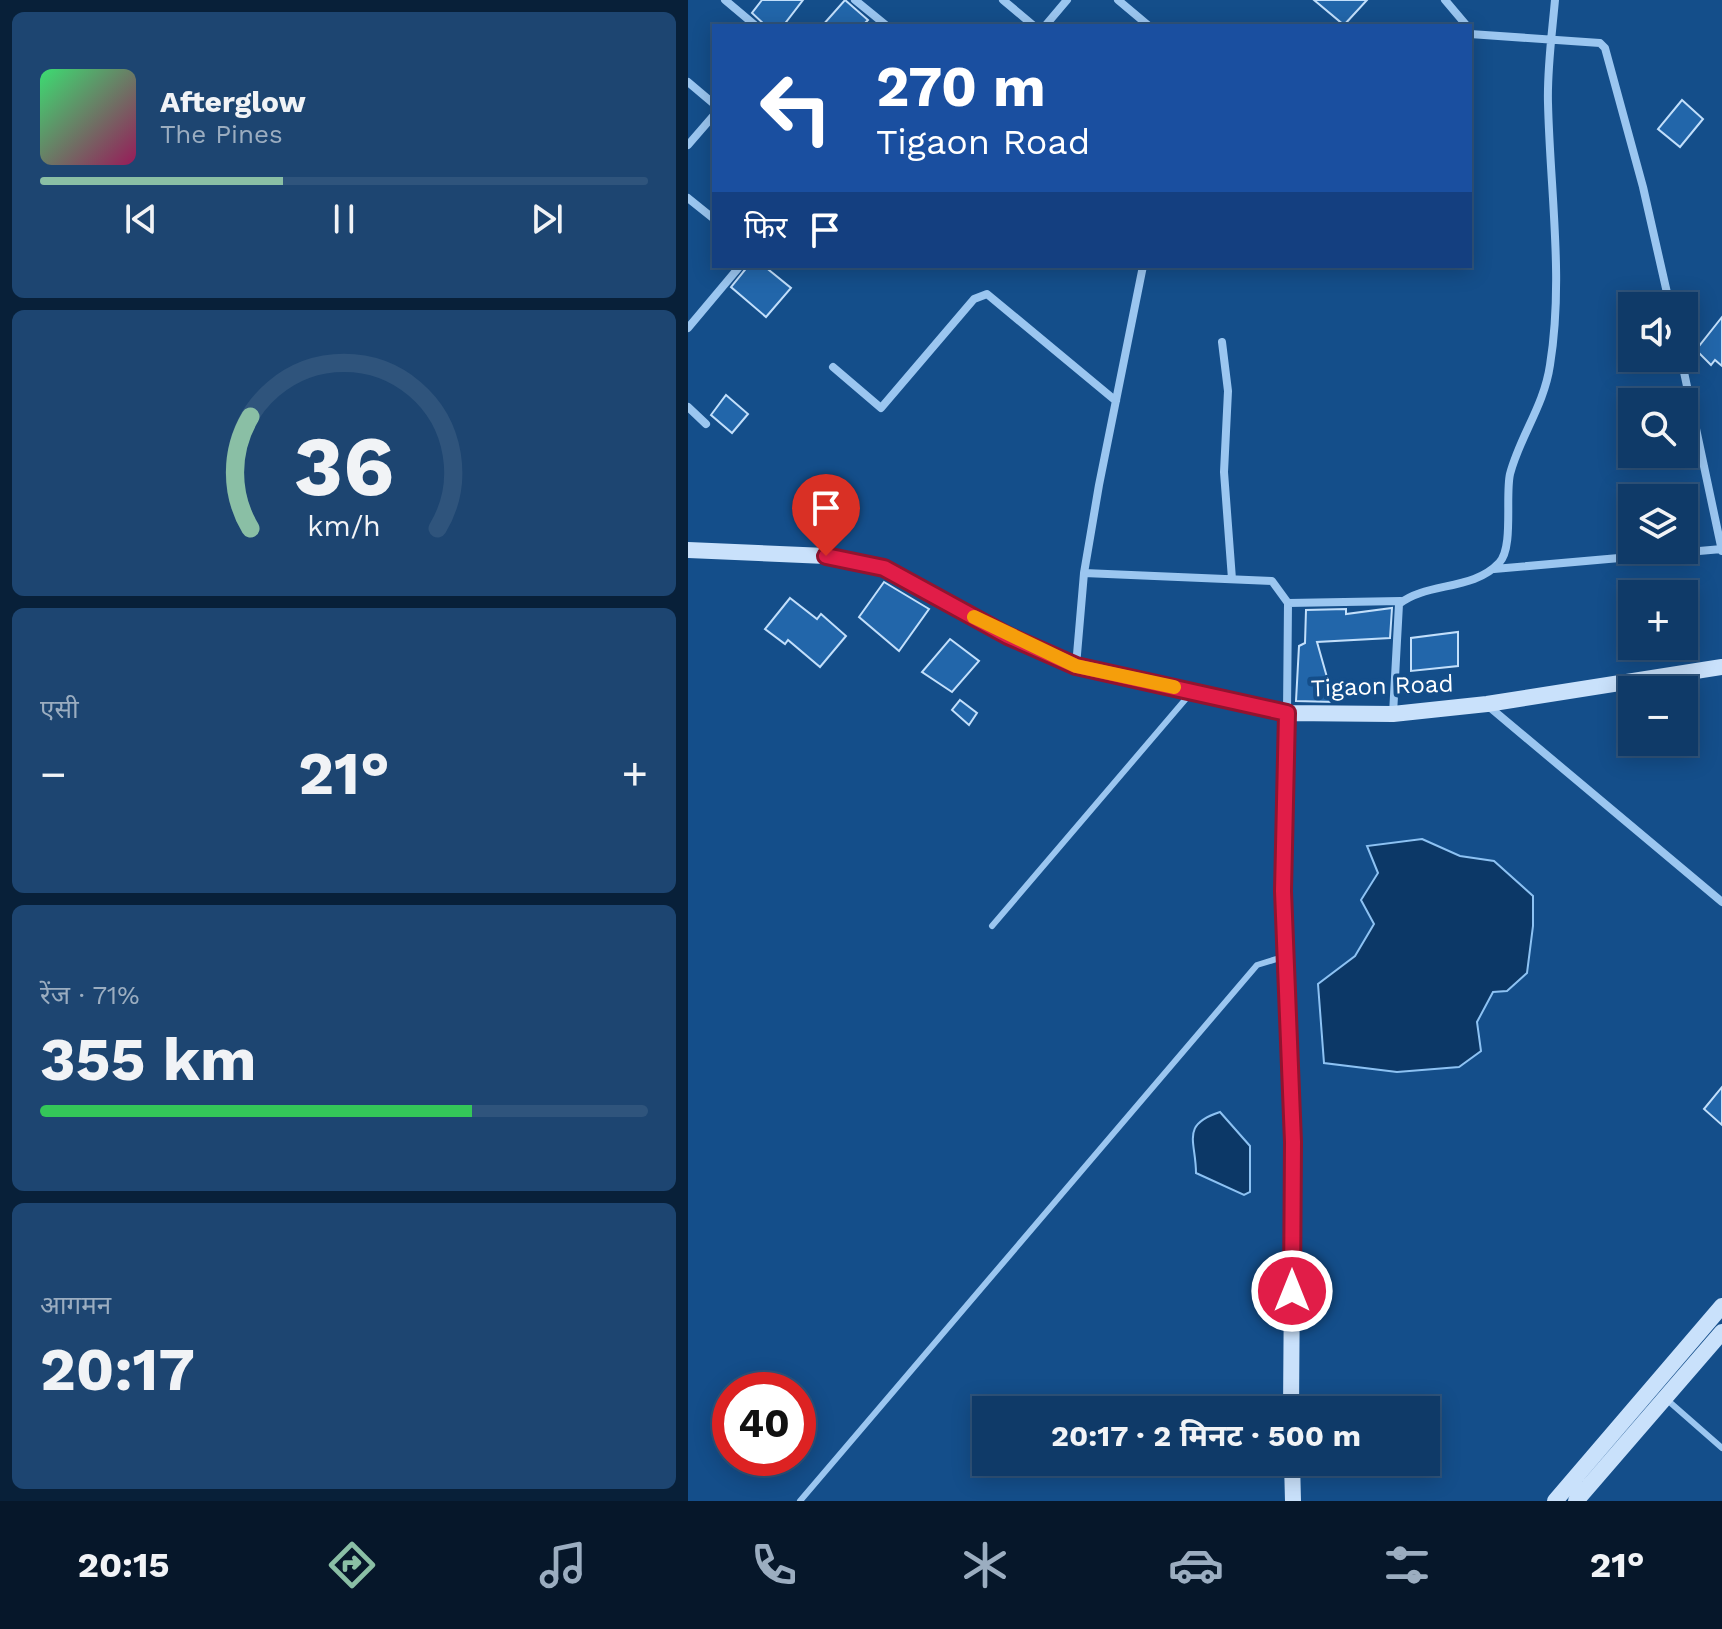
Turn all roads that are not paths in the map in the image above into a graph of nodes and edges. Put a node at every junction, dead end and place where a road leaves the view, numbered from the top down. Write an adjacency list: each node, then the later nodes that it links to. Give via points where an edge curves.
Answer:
1 (725, 0): 8 (street)
2 (855, 0): 9 (street)
3 (1003, 0): 10 (street)
4 (1067, 0): 11 (street)
5 (1118, 0): 12 (street)
6 (1445, 0): 13 (street)
7 (1555, 0): 15 (street)
8 (754, 24)
9 (885, 24)
10 (1032, 24)
11 (1047, 24)
12 (1147, 24)
13 (1464, 24)
14 (1472, 31): 15 (street)
15 (1552, 39): 25 (street, via 1600,43 1605,48); 35 (street, via 1547,101 1555,213 1551,364 1537,415 1510,472 1505,553)
16 (688, 82): 17 (street)
17 (712, 102)
18 (712, 117): 19 (street)
19 (688, 145)
20 (692, 201): 21 (street); 22 (street)
21 (688, 213)
22 (712, 217)
23 (738, 268): 26 (street)
24 (1143, 268): 30 (street)
25 (1667, 292)
26 (688, 328)
27 (1222, 342): 37 (street)
28 (833, 367): 30 (street, via 881,408 974,299 987,294)
29 (1684, 372): 34 (street)
30 (1116, 401): 36 (street)
31 (688, 407): 32 (street)
32 (706, 424)
33 (688, 550): 40 (street, Tigaon Road, via 826,556 884,568 1008,636)
34 (1722, 550): 35 (street)
35 (1493, 569): 38 (street)
36 (1084, 573): 37 (street); 40 (street)
37 (1232, 579): 39 (street, via 1269,580)
38 (1401, 601): 39 (street); 45 (street)
39 (1288, 603): 44 (street)
40 (1076, 666): 42 (street, Tigaon Road)
41 (1722, 667): 43 (street, Tigaon Road)
42 (1192, 691): 44 (street, Tigaon Road); 47 (lane)
43 (1487, 704): 45 (street, Tigaon Road); 46 (street)
44 (1287, 713): 45 (street, Tigaon Road); 48 (street)
45 (1393, 714)
46 (1722, 902)
47 (992, 926)
48 (1286, 956): 51 (street, via 1293,1142); 55 (lane, via 1257,965)
49 (1722, 1306): 57 (street)
50 (1722, 1332): 52 (street)
51 (1291, 1396)
52 (1665, 1398): 53 (lane); 58 (street)
53 (1722, 1448)
54 (1292, 1476): 56 (street)
55 (800, 1501)
56 (1293, 1501)
57 (1555, 1501)
58 (1576, 1501)

